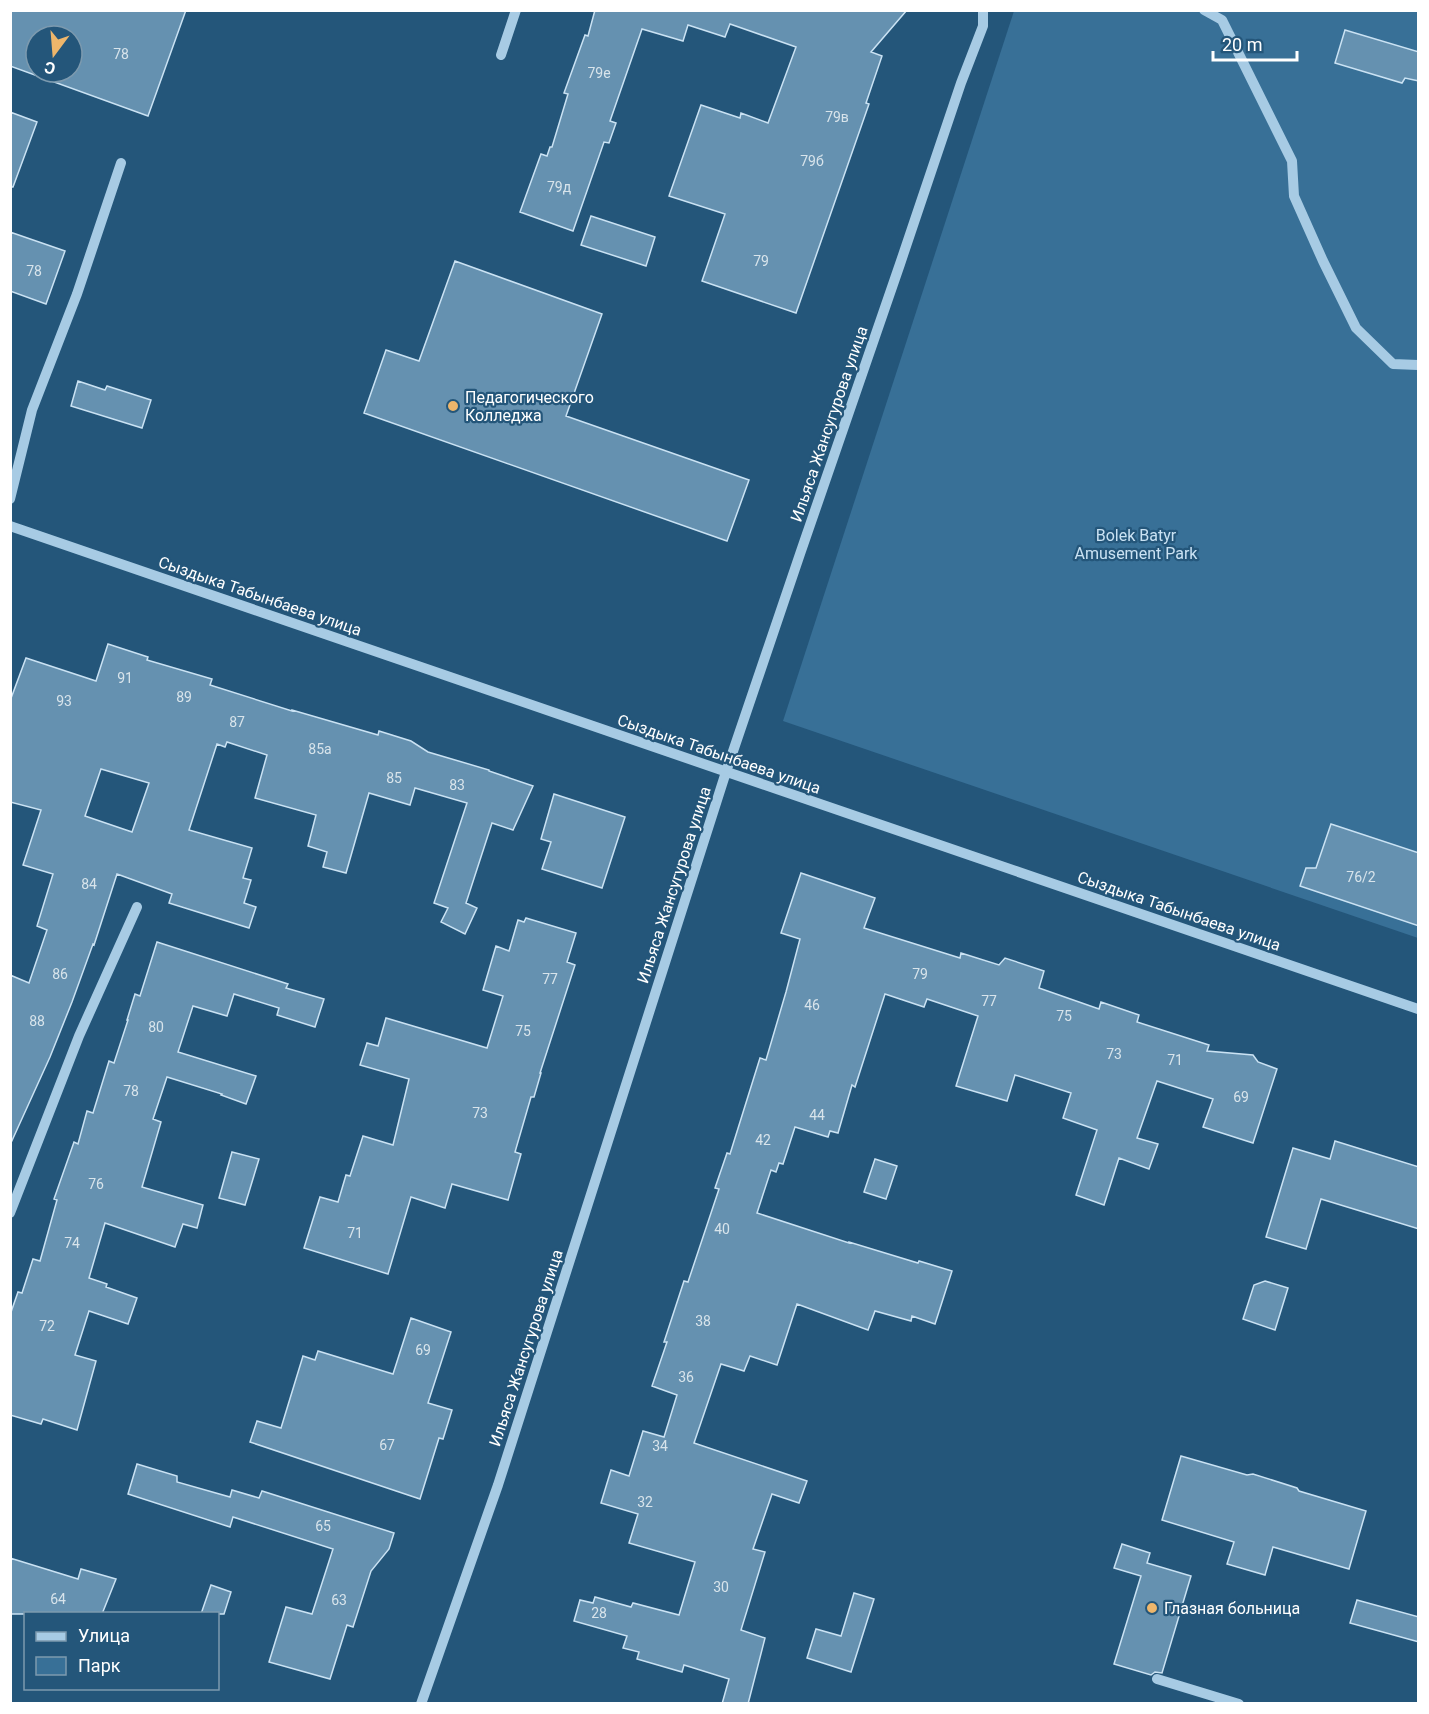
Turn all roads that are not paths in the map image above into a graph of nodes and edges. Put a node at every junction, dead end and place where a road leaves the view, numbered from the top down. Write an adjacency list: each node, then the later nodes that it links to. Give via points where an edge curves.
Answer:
1 (516, 10): 4 (street)
2 (984, 10): 9 (street, Ильяса Жансугурова улица, via 983,26)
3 (1204, 10): 6 (street, via 1222,20 1292,161 1294,196 1356,328 1393,364)
4 (501, 55)
5 (121, 164): 7 (street, via 32,410)
6 (1419, 365)
7 (10, 500)
8 (10, 526): 9 (street, Сыздыка Табынбаева улица)
9 (726, 772): 11 (street, Сыздыка Табынбаева улица); 14 (street, Ильяса Жансугурова улица, via 498,1485)
10 (137, 907): 12 (street, via 79,1036)
11 (1419, 1009)
12 (10, 1213)
13 (1156, 1679): 15 (street)
14 (421, 1704)
15 (1239, 1704)

